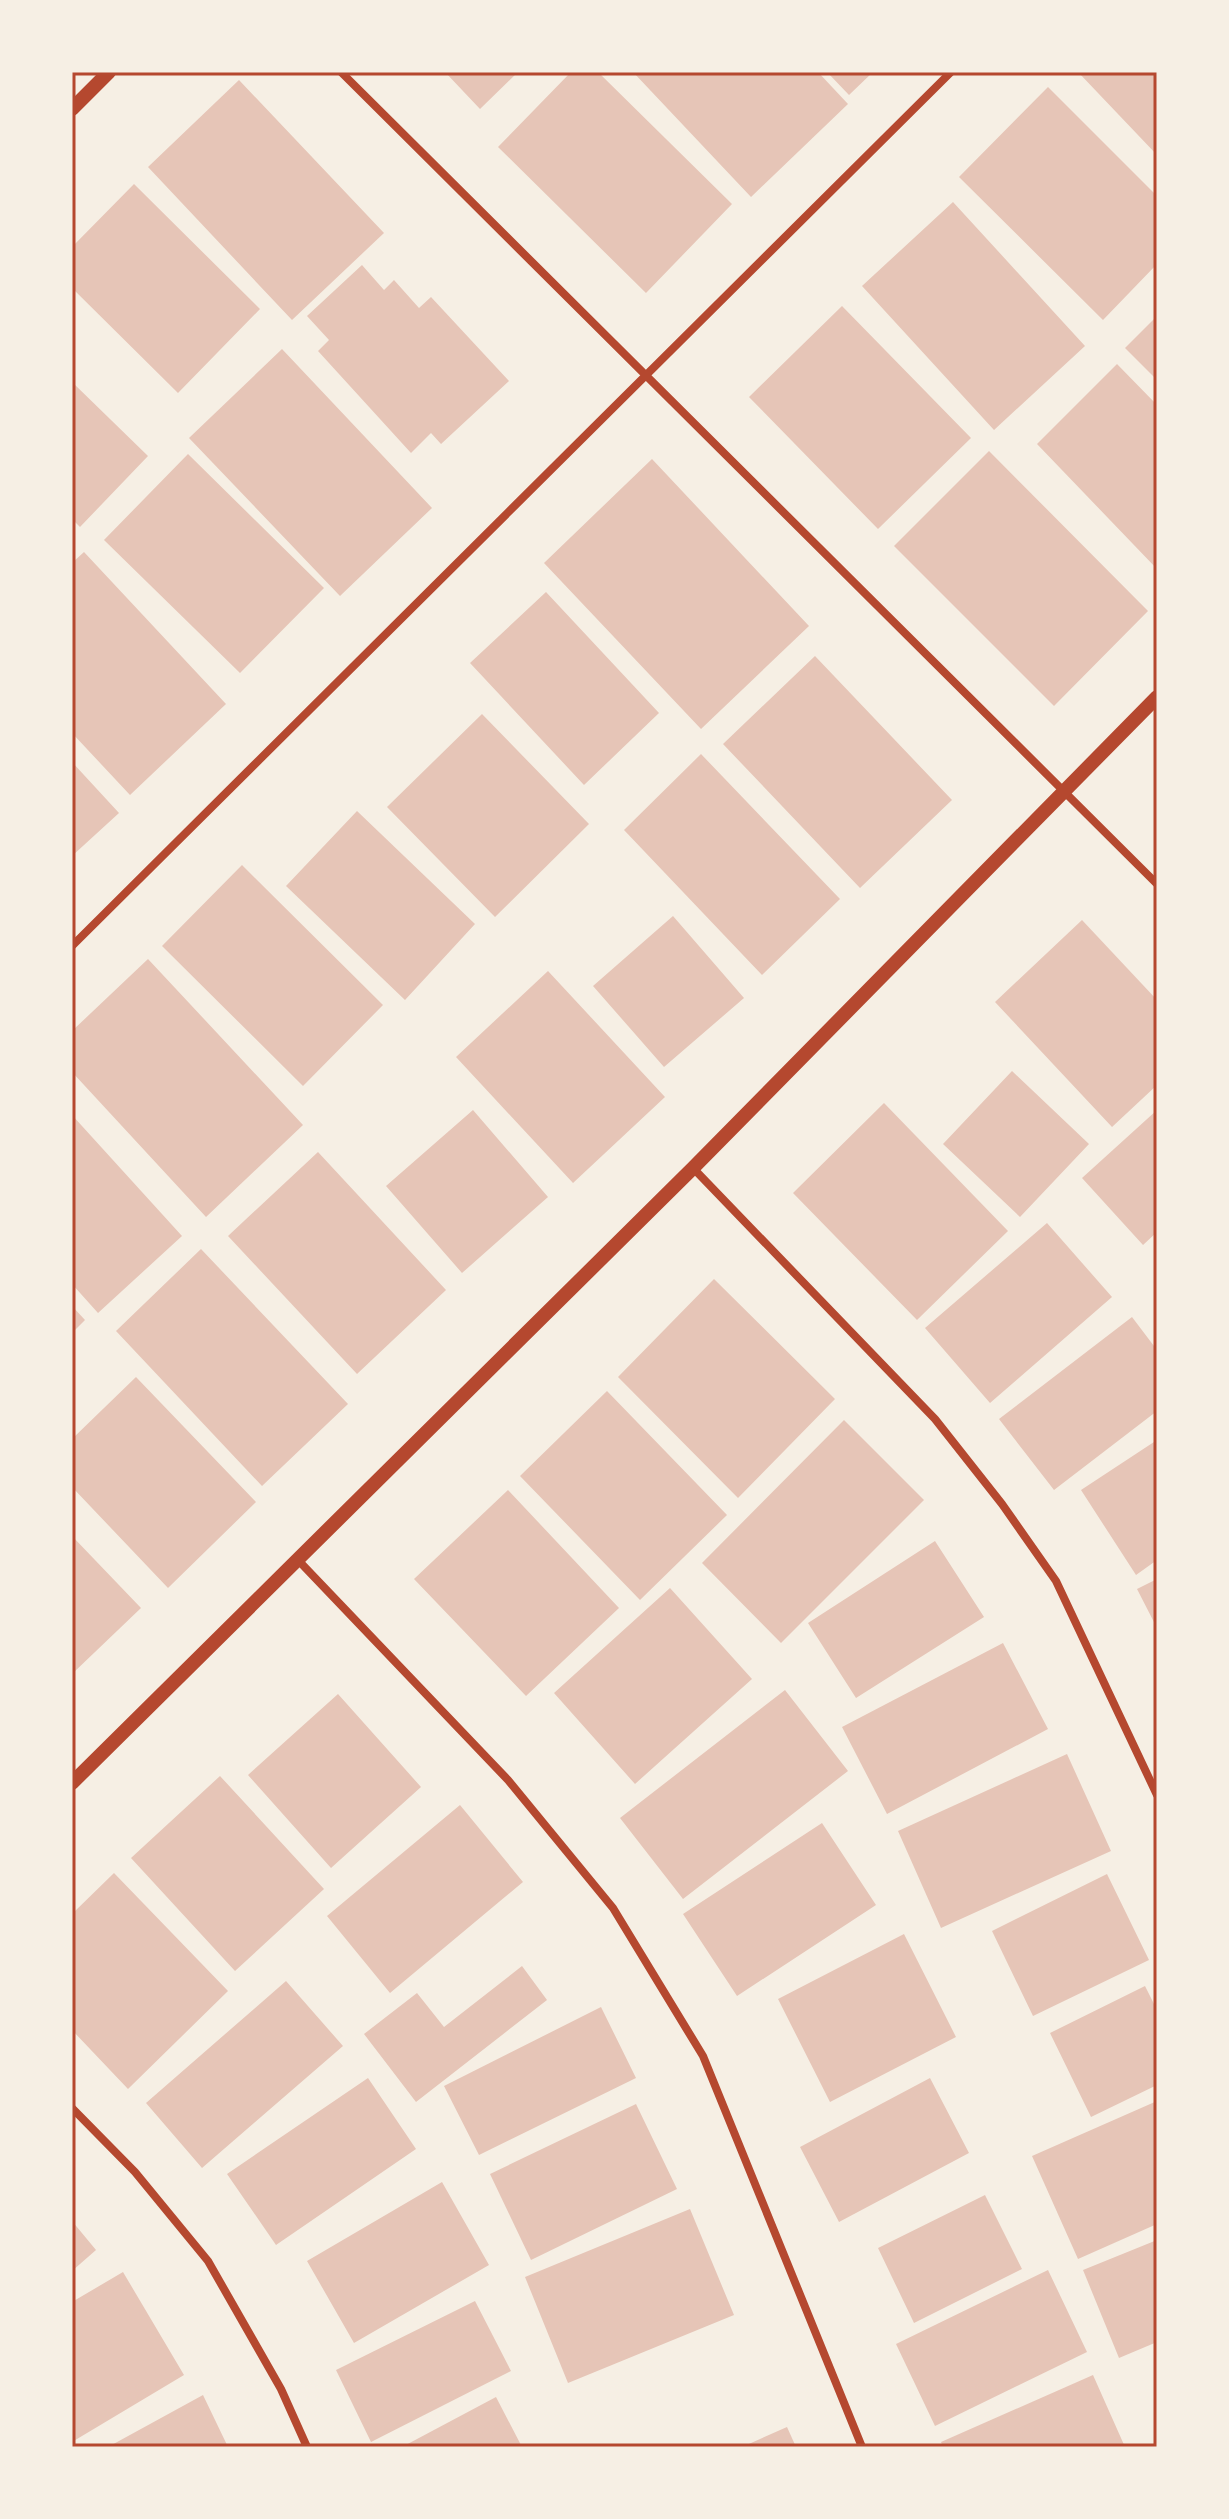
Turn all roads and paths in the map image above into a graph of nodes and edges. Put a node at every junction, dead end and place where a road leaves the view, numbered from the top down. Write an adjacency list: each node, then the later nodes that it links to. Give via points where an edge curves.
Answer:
1 (109, 72): 4 (street)
2 (341, 72): 5 (street)
3 (951, 72): 5 (street)
4 (72, 109)
5 (648, 375): 7 (street); 9 (street)
6 (1157, 697): 7 (street)
7 (1066, 790): 8 (street); 10 (street)
8 (1157, 884)
9 (72, 946)
10 (693, 1168): 11 (street); 13 (street, via 935,1419 1002,1504 1056,1581)
11 (297, 1559): 12 (street); 16 (street, via 508,1780 613,1908 703,2056)
12 (72, 1783)
13 (1157, 1795)
14 (72, 2108): 15 (street, via 135,2172 208,2261 281,2389)
15 (307, 2447)
16 (862, 2447)

